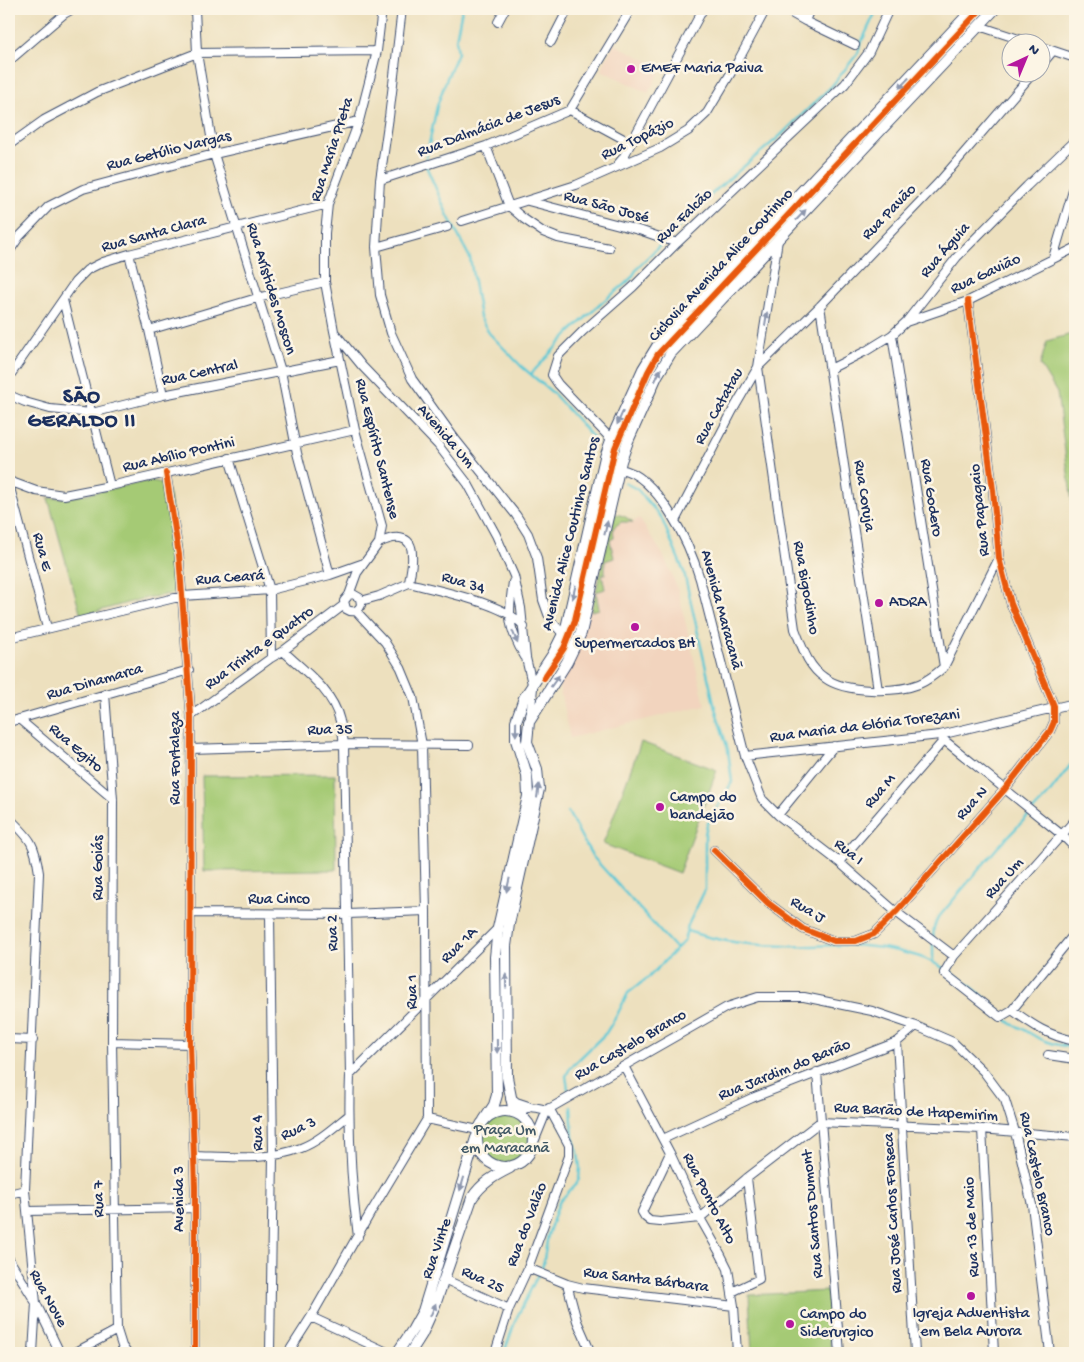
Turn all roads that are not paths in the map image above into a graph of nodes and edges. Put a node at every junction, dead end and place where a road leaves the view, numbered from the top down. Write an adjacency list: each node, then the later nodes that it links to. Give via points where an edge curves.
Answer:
1 (73, 9): 25 (street)
2 (195, 9): 23 (street, Rua Arístides Moscon)
3 (382, 9): 21 (street, Rua Maria Preta)
4 (402, 9): 35 (street)
5 (505, 9): 16 (street)
6 (568, 9): 19 (street)
7 (631, 9): 27 (street)
8 (703, 9): 30 (street)
9 (766, 9): 34 (street, Rua Topázio, via 706,113 688,131 660,148)
10 (784, 9): 15 (street)
11 (810, 9): 15 (street)
12 (889, 9): 44 (street, Rua Falcão, via 869,52 845,84)
13 (973, 9): 69 (main road, Avenida Alice Coutinho Santos, one-way to 69, via 659,343 643,369)
14 (995, 9): 17 (main road, Avenida Alice Coutinho Santos)
15 (805, 21): 20 (street)
16 (498, 22)
17 (979, 26): 18 (street); 43 (main road, Avenida Alice Coutinho Santos, one-way to 17)
18 (1002, 34)
19 (551, 42)
20 (855, 45)
21 (377, 51): 23 (street); 28 (street, Rua Maria Preta)
22 (1053, 51): 24 (street)
23 (197, 53): 31 (street, via 97,92 44,120); 33 (street, Rua Arístides Moscon)
24 (1075, 58)
25 (9, 61)
26 (1025, 82): 55 (street, Rua Pavão, via 940,182)
27 (570, 110): 30 (street, Rua Dalmácia de Jesus); 32 (street, Rua Dalmácia de Jesus)
28 (359, 121): 33 (street, Rua Getúlio Vargas); 38 (street, Rua Maria Preta)
29 (1075, 140): 56 (street, Rua Águia, via 957,257)
30 (631, 143): 34 (street)
31 (9, 145)
32 (486, 146): 35 (street, Rua Dalmácia de Jesus); 39 (street)
33 (214, 154): 41 (street, Rua Arístides Moscon); 48 (street, Rua Getúlio Vargas, via 83,189 49,206)
34 (614, 167): 37 (street, Rua Topázio, via 576,185)
35 (380, 180): 45 (street)
36 (1075, 184): 50 (street)
37 (527, 201): 39 (street, Rua Topázio); 44 (street, Rua São José)
38 (328, 204): 41 (street, Rua Santa Clara); 51 (street, Rua Maria Preta)
39 (509, 206): 40 (street, Rua Topázio); 46 (street, via 543,232)
40 (462, 221)
41 (236, 227): 49 (street, Rua Santa Clara); 52 (street, Rua Arístides Moscon)
42 (447, 227): 45 (street)
43 (778, 240): 61 (street, Rua Catatau, one-way to 43); 72 (main road, Avenida Alice Coutinho Santos, one-way to 43, via 628,441 666,360)
44 (677, 243): 69 (street, Rua Falcão, via 583,331 558,356 554,365 552,374 558,384)
45 (376, 247): 92 (street, via 380,295 391,333 412,379 528,534 537,558 543,600 553,623)
46 (609, 248)
47 (1075, 248): 50 (street, Rua Gavião)
48 (9, 252)
49 (129, 254): 53 (street, Rua Santa Clara, via 87,270); 57 (street)
50 (1053, 258): 54 (street, Rua Gavião)
51 (325, 282): 52 (street); 58 (street, Rua Maria Preta)
52 (258, 298): 57 (street); 63 (street, Rua Arístides Moscon)
53 (63, 300): 64 (street, Rua Santa Clara); 67 (street)
54 (968, 301): 56 (street, Rua Gavião); 78 (street, Rua Papagaio)
55 (820, 306): 61 (street, Rua Pavão); 62 (street, Rua Coruja)
56 (906, 322): 59 (street, Rua Águia)
57 (149, 330): 66 (street)
58 (334, 331): 60 (street, Rua Espírito Santense); 81 (street, Avenida Um, via 468,484)
59 (892, 334): 62 (street, Rua Águia); 97 (street, Rua Godero)
60 (340, 360): 63 (street, Rua Central); 68 (street, Rua Espírito Santense)
61 (758, 367): 76 (street, Rua Catatau); 100 (street, Rua Bigodinho, via 795,630 806,658 824,678 843,688)
62 (830, 369): 100 (street, Rua Coruja)
63 (281, 371): 66 (street, Rua Central); 70 (street, Rua Arístides Moscon)
64 (9, 377)
65 (9, 395): 67 (street, Rua Central, via 50,408)
66 (162, 395): 67 (street, Rua Central)
67 (92, 413): 75 (street)
68 (355, 430): 70 (street, Rua Abílio Pontini); 77 (street, Rua Espírito Santense, via 381,518)
69 (611, 439): 92 (main road, Avenida Alice Coutinho Santos, one-way to 92)
70 (295, 444): 71 (street, Rua Abílio Pontini); 80 (street, Rua Arístides Moscon)
71 (230, 458): 73 (street, Rua Abílio Pontini); 83 (street)
72 (620, 469): 76 (street, Avenida Maracanã, via 634,473 642,480); 107 (main road, Avenida Alice Coutinho Santos, one-way to 72, via 567,662 581,633)
73 (166, 473): 75 (street, Rua Abílio Pontini); 85 (street, Rua Fortaleza)
74 (9, 482): 75 (street, Rua Abílio Pontini, via 36,491 64,495); 90 (street, Rua E)
75 (110, 486)
76 (675, 521): 114 (street, Avenida Maracanã, via 696,565)
77 (379, 543): 79 (street, Rua Espírito Santense); 82 (street, via 396,536 409,543 412,555)
78 (999, 558): 97 (street, Rua Bigodinho); 103 (street, Rua Papagaio, via 1011,604)
79 (364, 563): 80 (street, Rua Ceará); 84 (street, Rua Espírito Santense)
80 (330, 575): 83 (street, Rua Ceará)
81 (514, 576): 89 (street, Avenida Um); 91 (street, Avenida Um)
82 (409, 583): 86 (street); 89 (street, Rua 34)
83 (270, 590): 85 (street, Rua Ceará); 95 (street)
84 (349, 595): 86 (street, via 356,595); 87 (street)
85 (183, 596): 90 (street, Rua Ceará); 98 (street, Rua Fortaleza)
86 (361, 601): 88 (street)
87 (344, 605): 88 (street, via 349,611); 94 (street, Rua Trinta e Quatro)
88 (356, 611): 110 (street, Rua 1, via 385,642 401,668 413,697)
89 (508, 613): 91 (street); 96 (street, Avenida Um, one-way to 96, via 517,644)
90 (47, 628): 93 (street, Rua Ceará)
91 (524, 628): 96 (street, Avenida Um)
92 (563, 634): 99 (main road, Avenida Alice Coutinho Santos)
93 (9, 638)
94 (283, 651): 95 (street, Rua Trinta e Quatro); 109 (street, Rua 2, via 319,684 332,702 340,720)
95 (271, 658): 104 (street, Rua Trinta e Quatro)
96 (526, 658): 99 (street, Avenida Um)
97 (944, 666): 100 (street, Rua Bigodinho, via 933,677 917,685)
98 (189, 670): 101 (street, Rua Dinamarca); 104 (street, Rua Fortaleza)
99 (532, 684): 107 (street, Avenida Um); 129 (main road, Avenida Alice Coutinho Santos, one-way to 129, via 515,727 527,775 528,796)
100 (878, 690)
101 (105, 694): 105 (street, Rua Dinamarca); 116 (street, Rua Goiás)
102 (1075, 702): 103 (street, Rua Maria da Glória Torezani)
103 (1054, 706): 108 (street, Rua Maria da Glória Torezani); 115 (street, Rua N, via 1054,722 1050,731)
104 (191, 716): 113 (street, Rua Fortaleza)
105 (19, 719): 106 (street, Rua Dinamarca); 116 (street, Rua Egito)
106 (9, 722)
107 (529, 722): 129 (main road, Avenida Alice Coutinho Santos, one-way to 107, via 539,789 537,769 528,742)
108 (942, 737): 112 (street, Rua Maria da Glória Torezani); 115 (street); 123 (street, Rua M)
109 (344, 744): 110 (street, Rua 35); 113 (street, Rua 35); 128 (street, Rua 2)
110 (422, 745): 111 (street, Rua 35); 124 (street, Rua 1)
111 (469, 745)
112 (834, 746): 114 (street, Rua Maria da Glória Torezani); 117 (street)
113 (191, 748): 126 (street, Rua Fortaleza)
114 (745, 756): 117 (street, Rua I, via 762,799)
115 (1005, 789): 120 (street); 125 (street, Rua N)
116 (113, 799): 137 (street, Rua Goiás)
117 (778, 815): 123 (street, Rua I)
118 (9, 818): 136 (street, via 25,833 36,851 39,874)
119 (1075, 820): 120 (street, Rua Um)
120 (1062, 835): 121 (street); 131 (street, Rua Um)
121 (1075, 848)
122 (714, 850): 125 (street, Rua J, via 789,918 804,929 834,940 856,942 874,934)
123 (839, 862): 125 (street, Rua I)
124 (426, 911): 128 (street, Rua Cinco); 132 (street, Rua 1)
125 (896, 912): 131 (street, Rua I)
126 (191, 913): 127 (street, Rua Cinco); 140 (street, Rua Fortaleza)
127 (270, 914): 128 (street, Rua Cinco); 163 (street, Rua 4)
128 (348, 914): 145 (street, Rua 2)
129 (503, 930): 132 (street, Rua 1A); 146 (main road, Avenida Alice Coutinho Santos, one-way to 129, via 507,1077); 152 (main road, Avenida Alice Coutinho Santos, one-way to 152, via 495,957 498,1090 494,1105)
130 (1075, 933): 133 (street)
131 (954, 956): 133 (street, via 944,973 1000,1017)
132 (426, 999): 145 (street, Rua 1A); 151 (street, Rua 1)
133 (1010, 1011): 139 (street, via 1055,1037)
134 (916, 1026): 138 (street, Rua Jardim do Barão); 143 (street, Rua Castelo Branco, via 872,1011 804,997 758,997 726,1007); 156 (street, Rua Castelo Branco, via 953,1042 984,1072 1005,1100)
135 (9, 1039): 136 (street)
136 (33, 1040): 166 (street)
137 (112, 1042): 140 (street); 169 (street, Rua 7)
138 (897, 1042): 144 (street, Rua Jardim do Barão); 154 (street, Rua José Carlos Fonseca)
139 (1075, 1042)
140 (190, 1044): 162 (street, Avenida 3)
141 (1048, 1055): 142 (street)
142 (1075, 1059)
143 (624, 1066): 148 (street, Rua Castelo Branco); 159 (street, Rua Ponto Alto)
144 (816, 1072): 153 (street, Rua Santos Dumont); 159 (street, Rua Jardim do Barão)
145 (350, 1075): 150 (street, Rua 2)
146 (511, 1099): 147 (main road); 149 (main road, Avenida Alice Coutinho Santos)
147 (528, 1107): 148 (street); 149 (street)
148 (548, 1109): 160 (street); 176 (street, Rua do Valão, via 569,1145 569,1156)
149 (516, 1113): 152 (main road, via 503,1111); 160 (main road, via 527,1121)
150 (349, 1115): 163 (street, Rua 3, via 302,1148); 170 (street, Rua 2)
151 (427, 1119): 157 (street); 172 (street)
152 (484, 1120): 157 (main road)
153 (820, 1122): 154 (street, Rua Barão de Itapemirim); 165 (street, Rua Barão de Itapemirim); 198 (street, Rua Santos Dumont)
154 (903, 1124): 155 (street, Rua Barão de Itapemirim); 199 (street, Rua José Carlos Fonseca)
155 (982, 1129): 156 (street, Rua Barão de Itapemirim); 200 (street, Rua 13 de Maio)
156 (1015, 1132): 158 (street, Rua Barão de Itapemirim); 201 (street, Rua Castelo Branco, via 1032,1205)
157 (477, 1134): 164 (main road, via 482,1157 499,1168); 193 (main road, one-way to 193, via 423,1311)
158 (1075, 1137)
159 (663, 1139): 161 (street, Rua Ponto Alto)
160 (534, 1142): 164 (main road, via 526,1159)
161 (670, 1153): 173 (street, Rua Ponto Alto); 173 (street, via 642,1212 650,1220 660,1222)
162 (194, 1156): 163 (street, Rua 3); 168 (street, Avenida 3)
163 (273, 1156): 190 (street, Rua 4)
164 (510, 1168): 177 (main road, Rua Vinte, via 490,1178 472,1198)
165 (747, 1178): 173 (street, Rua Barão de Itapemirim); 179 (street, via 759,1279)
166 (25, 1190): 167 (street); 171 (street)
167 (9, 1194)
168 (194, 1208): 169 (street); 189 (street, Avenida 3)
169 (114, 1209): 171 (street); 184 (street, Rua 7)
170 (354, 1209): 172 (street, via 362,1213); 174 (street, Rua 2)
171 (26, 1210): 180 (street)
172 (371, 1212): 174 (street)
173 (700, 1218): 179 (street, Rua Ponto Alto, via 722,1255)
174 (358, 1237): 183 (street)
175 (9, 1259): 180 (street, Rua Nove)
176 (531, 1269): 178 (street, Rua Santa Bárbara); 182 (street, Rua do Valão)
177 (444, 1279): 182 (street, Rua 25); 194 (main road, Rua Vinte, one-way to 177, via 431,1314)
178 (567, 1284): 181 (street, Rua Santa Bárbara); 196 (street, via 577,1321)
179 (732, 1292): 181 (street, Rua Ponto Alto)
180 (36, 1302): 185 (street); 186 (street, Rua Nove)
181 (734, 1306): 197 (street, Rua Ponto Alto)
182 (509, 1309): 195 (street, Rua do Valão)
183 (311, 1317): 191 (street); 192 (street)
184 (117, 1330): 187 (street); 188 (street, Rua 7)
185 (33, 1353)
186 (60, 1353)
187 (74, 1353)
188 (127, 1353)
189 (195, 1353)
190 (270, 1353)
191 (288, 1353)
192 (389, 1353)
193 (397, 1353)
194 (410, 1353)
195 (495, 1353)
196 (591, 1353)
197 (737, 1353)
198 (840, 1353)
199 (915, 1353)
200 (994, 1353)
201 (1050, 1353)

